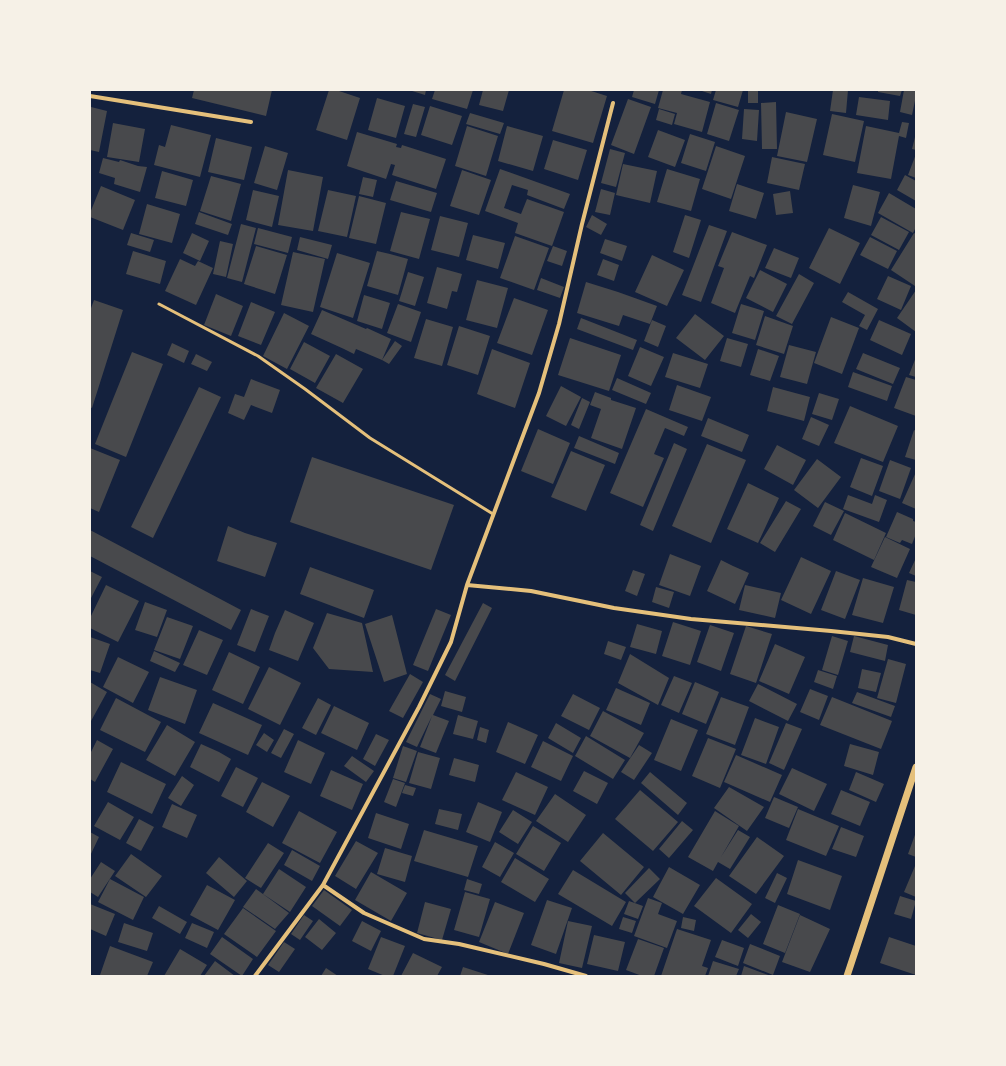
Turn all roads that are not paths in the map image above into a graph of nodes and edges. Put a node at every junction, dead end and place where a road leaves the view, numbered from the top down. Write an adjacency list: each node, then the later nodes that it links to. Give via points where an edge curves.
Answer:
1 (90, 96): 3 (street)
2 (613, 104): 5 (street, via 559,324 539,393)
3 (251, 122)
4 (159, 304): 5 (lane, via 258,356 370,438)
5 (493, 514): 6 (street)
6 (467, 585): 7 (street, via 531,591 614,608 691,619 831,631); 9 (street, via 451,642)
7 (916, 644)
8 (916, 767): 12 (street)
9 (323, 885): 10 (street); 11 (street, via 364,913 424,939 459,944)
10 (255, 976)
11 (586, 976)
12 (847, 976)

